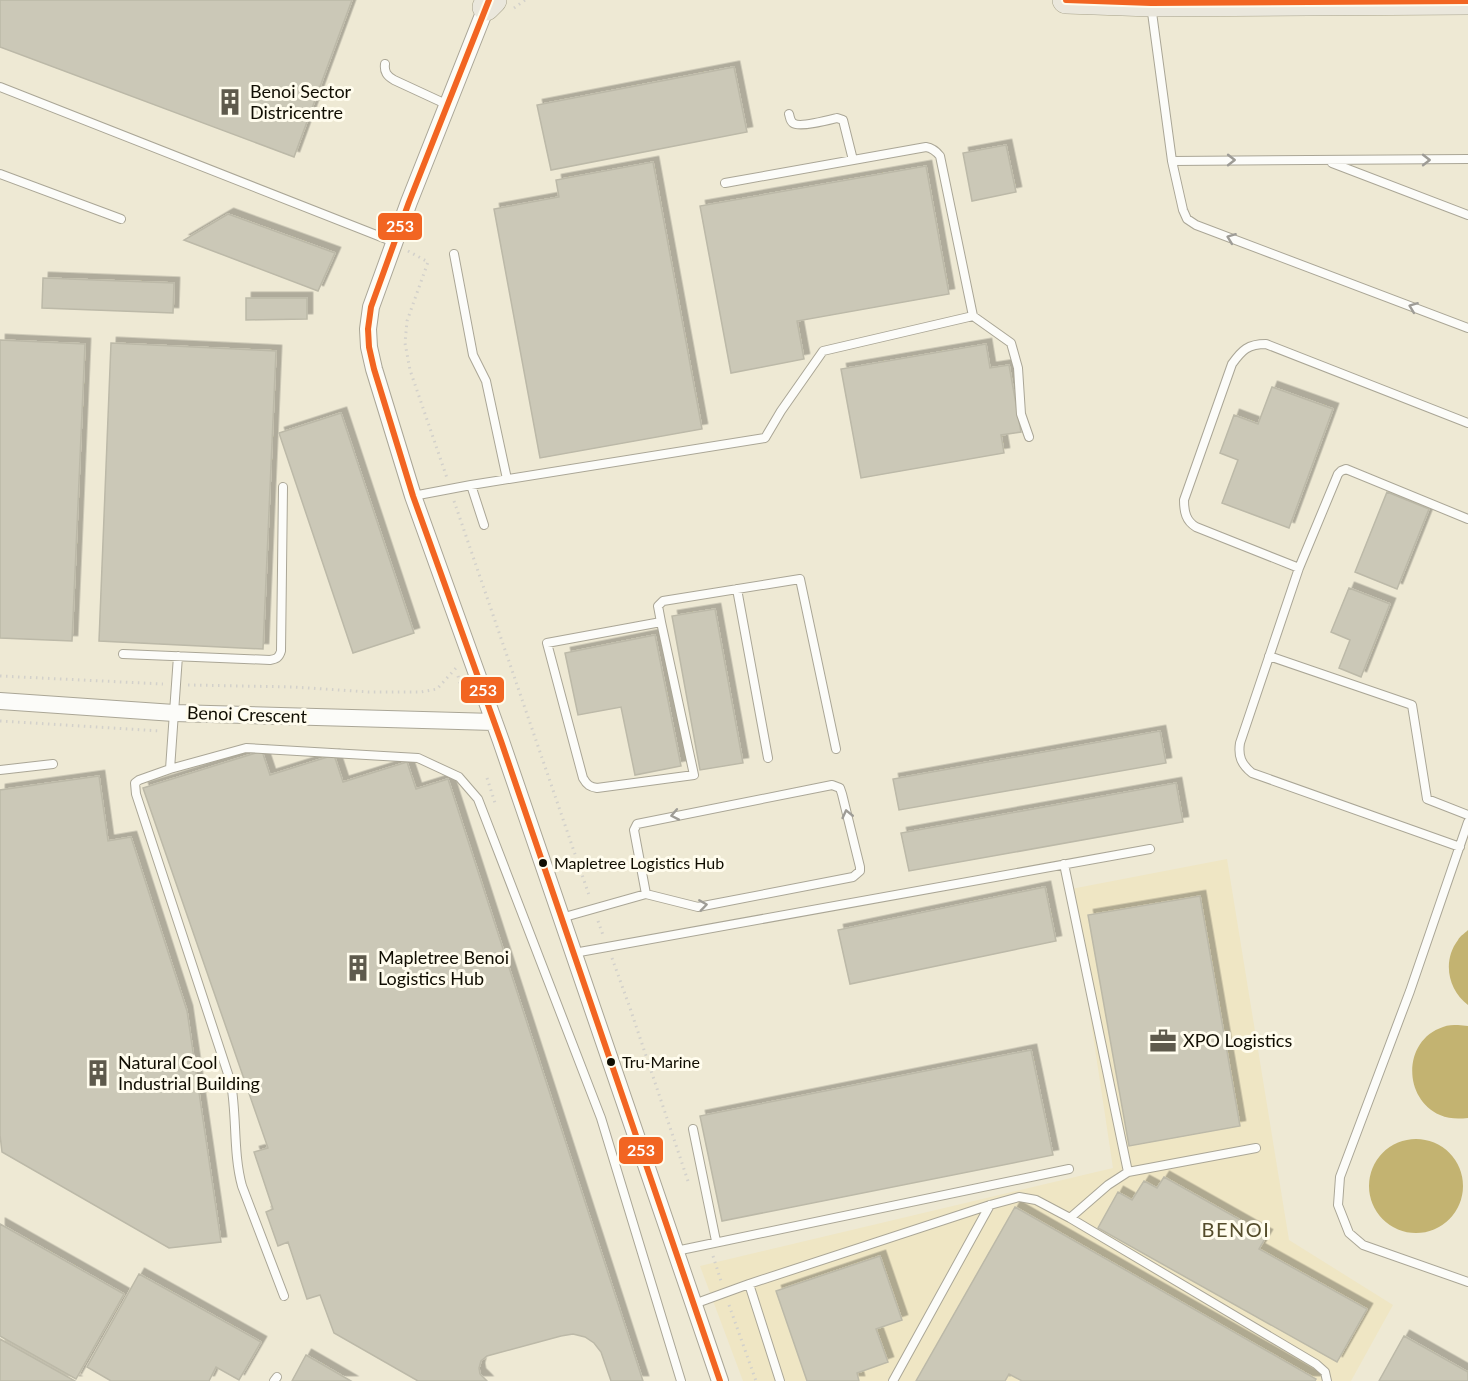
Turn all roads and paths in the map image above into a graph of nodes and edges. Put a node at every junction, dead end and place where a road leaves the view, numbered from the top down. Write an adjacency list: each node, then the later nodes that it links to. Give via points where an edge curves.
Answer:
1 (1066, 0): 3 (main road)
2 (488, 2): 7 (street)
3 (1150, 2): 4 (main road); 12 (lane)
4 (1468, 2)
5 (385, 64): 7 (lane, via 388,77)
6 (0, 87): 17 (lane)
7 (448, 105): 17 (street)
8 (789, 114): 10 (lane, via 791,122 799,125 843,120)
9 (1468, 159): 11 (lane, one-way to 9)
10 (853, 160): 14 (lane); 19 (lane, via 926,147 937,152)
11 (1326, 160): 12 (lane, one-way to 11); 15 (lane)
12 (1172, 161): 20 (lane, one-way to 12, via 1196,225 1183,210)
13 (0, 174): 16 (lane)
14 (725, 183)
15 (1468, 215)
16 (121, 219)
17 (394, 242): 26 (path, via 428,262 406,321 405,343 410,370); 27 (street, via 371,307 369,347)
18 (454, 254): 23 (lane, via 473,355 486,381)
19 (973, 316): 22 (lane, via 1011,343); 23 (lane, via 822,351 765,438)
20 (1468, 328)
21 (1468, 423): 30 (lane, via 1266,344 1245,348 1232,364 1184,500 1186,518 1196,527)
22 (1029, 437)
23 (507, 479): 24 (lane)
24 (471, 485): 26 (lane); 29 (lane)
25 (284, 487): 34 (lane, via 280,656 270,660)
26 (450, 489): 27 (lane); 53 (path)
27 (413, 496): 36 (street)
28 (1468, 519): 30 (lane, via 1341,471)
29 (484, 525)
30 (1299, 568): 35 (lane)
31 (738, 589): 32 (lane, via 663,601 658,606); 42 (lane, via 800,579); 43 (lane)
32 (661, 622): 32 (lane, via 694,775 591,787 583,778 547,643)
33 (123, 654): 34 (lane)
34 (178, 656): 38 (lane)
35 (1269, 656): 47 (lane, via 1412,705 1427,799); 49 (lane, via 1240,743 1240,759 1245,767)
36 (472, 663): 38 (path, via 455,668 437,689 421,692); 41 (street)
37 (0, 676): 38 (path)
38 (177, 685): 40 (lane)
39 (0, 700): 40 (street, Benoi Crescent)
40 (174, 713): 41 (street, Benoi Crescent); 45 (lane)
41 (494, 722): 54 (street)
42 (836, 749)
43 (768, 758)
44 (53, 764): 46 (lane)
45 (170, 769): 69 (lane, via 139,780 135,788 231,1083 242,1186); 71 (lane, via 246,748 418,758 459,777 478,799 601,1118)
46 (0, 770)
47 (1468, 815)
48 (1468, 822): 49 (lane)
49 (1460, 847): 66 (lane, via 1340,1177 1338,1205 1349,1233 1363,1245)
50 (1150, 849): 51 (lane)
51 (1064, 864): 55 (lane); 60 (lane)
52 (646, 894): 52 (lane, one-way to 52, via 698,907 853,877 860,867 840,788 832,785 637,824 634,830); 53 (lane)
53 (594, 909): 54 (lane); 55 (path)
54 (561, 918): 56 (street)
55 (608, 947): 56 (lane); 61 (path)
56 (574, 953): 65 (street)
57 (693, 1129): 64 (lane)
58 (1256, 1148): 60 (lane)
59 (1069, 1169): 64 (lane)
60 (1128, 1172): 63 (lane)
61 (691, 1190)
62 (990, 1205): 63 (lane, via 1019,1197 1036,1200); 67 (lane); 75 (lane)
63 (1070, 1218): 76 (lane, via 1316,1364)
64 (712, 1242): 65 (lane); 68 (path)
65 (676, 1251): 70 (street)
66 (1468, 1282)
67 (749, 1284): 68 (lane); 74 (lane)
68 (724, 1293): 70 (lane); 73 (path)
69 (284, 1296)
70 (694, 1304): 72 (street)
71 (681, 1381)
72 (720, 1381)
73 (756, 1381)
74 (780, 1381)
75 (893, 1381)
76 (1327, 1381)

